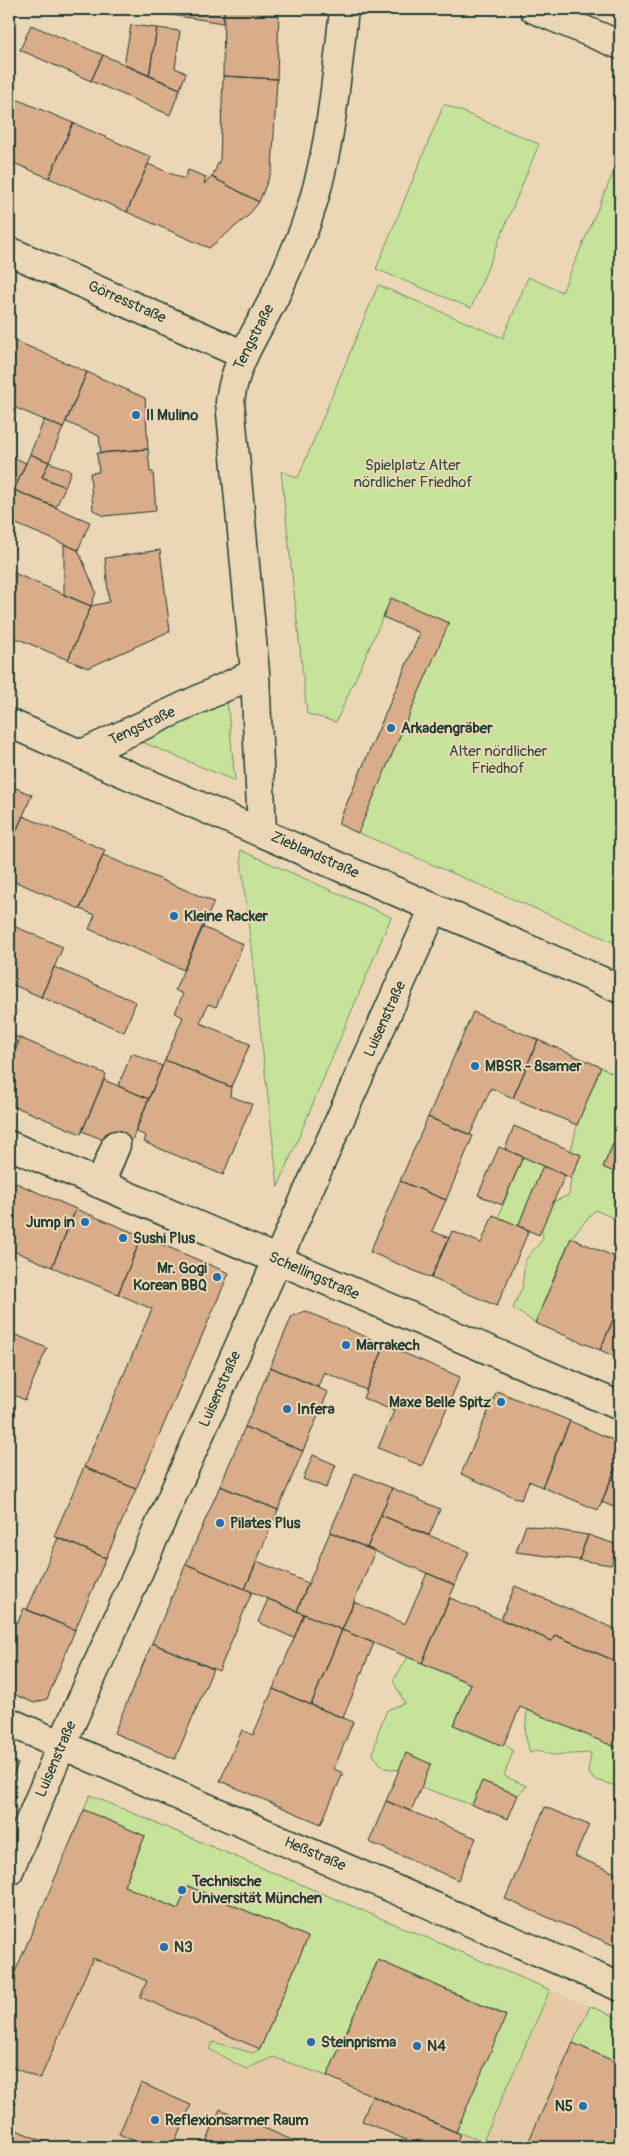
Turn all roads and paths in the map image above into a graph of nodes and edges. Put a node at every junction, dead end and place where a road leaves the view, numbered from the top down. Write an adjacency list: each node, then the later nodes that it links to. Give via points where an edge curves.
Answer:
1 (344, 9): 5 (street, Tengstraße, via 336,90 318,186 303,232 278,290)
2 (534, 9): 3 (street)
3 (620, 45)
4 (9, 251): 5 (street, Görresstraße)
5 (244, 355): 6 (street, Tengstraße, via 232,382 230,402)
6 (255, 673): 8 (street, Tengstraße); 9 (street, Tengstraße)
7 (9, 723): 8 (street, Zieblandstraße)
8 (82, 754): 9 (street, Zieblandstraße)
9 (262, 832): 10 (street, Zieblandstraße)
10 (434, 908): 11 (street, Zieblandstraße); 15 (street, Luisenstraße)
11 (620, 989)
12 (9, 1145): 14 (street, Schellingstraße)
13 (116, 1145): 14 (street)
14 (100, 1184): 15 (street, Schellingstraße)
15 (277, 1260): 16 (street, Schellingstraße); 18 (street, Luisenstraße)
16 (620, 1406)
17 (9, 1722): 18 (street, Heßstraße)
18 (62, 1744): 19 (street, Luisenstraße); 20 (street, Heßstraße)
19 (9, 1871)
20 (620, 1987)

